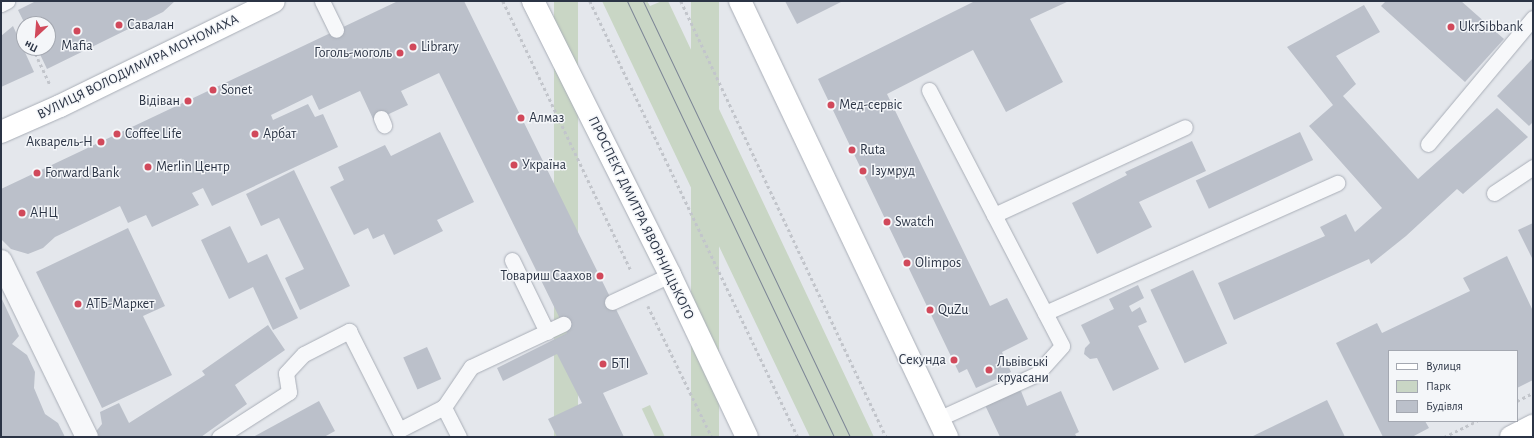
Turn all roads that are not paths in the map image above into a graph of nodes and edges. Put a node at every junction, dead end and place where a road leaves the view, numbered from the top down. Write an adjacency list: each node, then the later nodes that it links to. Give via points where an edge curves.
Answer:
1 (7, 1): 6 (lane)
2 (274, 1): 7 (main road, ВУЛИЦЯ ВОЛОДИМИРА МОНОМАХА)
3 (322, 1): 9 (lane)
4 (533, 1): 20 (main road, ПРОСПЕКТ ДМИТРА ЯВОРНИЦЬКОГО)
5 (740, 1): 27 (main road)
6 (1, 4)
7 (250, 6): 12 (main road, ВУЛИЦЯ ВОЛОДИМИРА МОНОМАХА, via 60,106)
8 (1533, 18): 13 (lane)
9 (336, 30)
10 (929, 90): 17 (lane)
11 (1185, 127): 17 (lane)
12 (1, 132)
13 (1428, 144)
14 (1533, 167): 16 (lane)
15 (1337, 183): 22 (lane)
16 (1494, 193)
17 (994, 215): 22 (lane)
18 (1, 260): 28 (street)
19 (512, 260): 24 (lane)
20 (670, 275): 21 (lane); 31 (main road, ПРОСПЕКТ ДМИТРА ЯВОРНИЦЬКОГО)
21 (612, 302)
22 (1045, 313): 27 (lane, via 1062,346 1037,374)
23 (563, 324): 24 (lane)
24 (547, 332): 25 (lane, via 471,367)
25 (444, 407): 29 (lane, via 399,430 349,331 304,354 286,373 289,392); 30 (lane)
26 (1533, 426): 32 (main road)
27 (943, 428)
28 (87, 437)
29 (219, 437)
30 (459, 437)
31 (746, 437)
32 (1511, 437)

